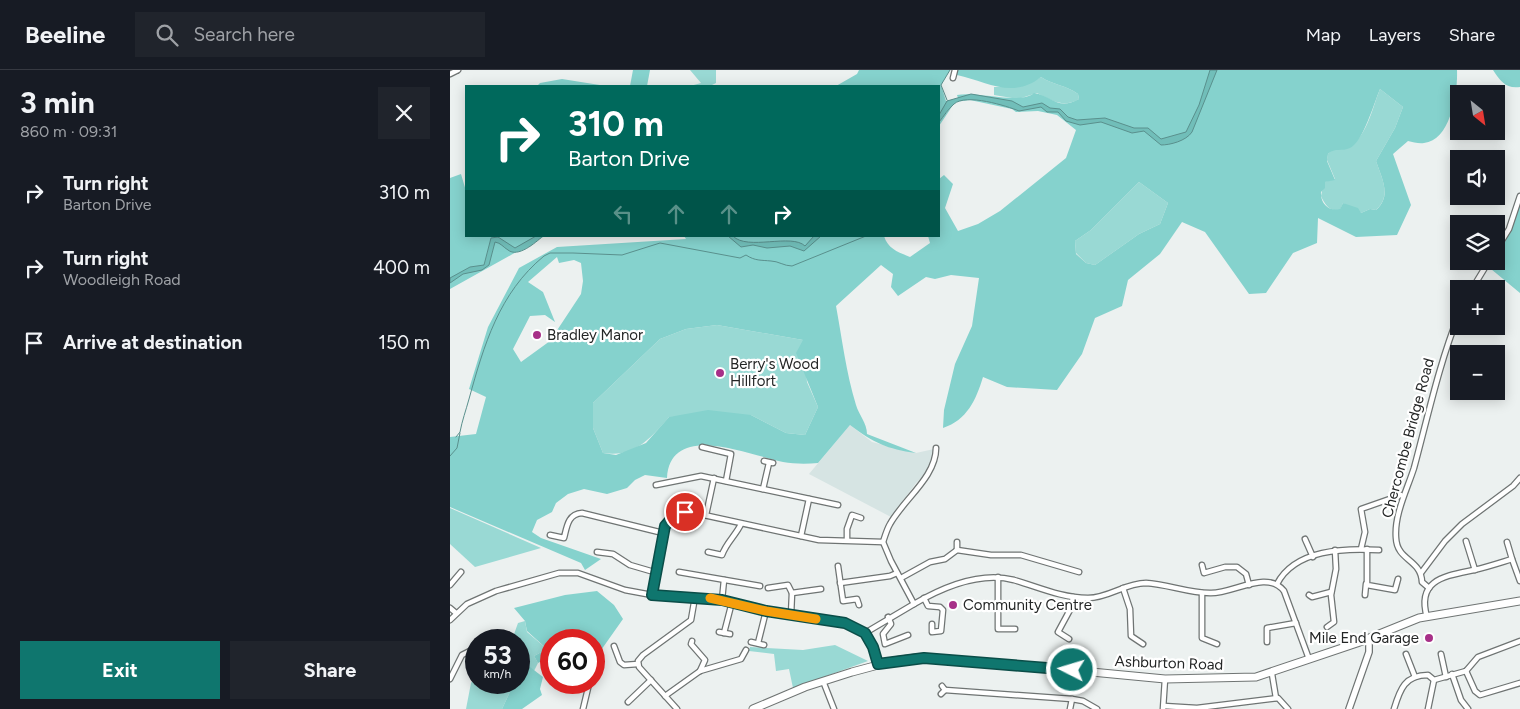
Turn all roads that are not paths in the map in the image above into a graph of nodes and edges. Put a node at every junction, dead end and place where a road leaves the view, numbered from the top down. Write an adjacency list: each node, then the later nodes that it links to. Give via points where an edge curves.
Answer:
1 (458, 70): 3 (street)
2 (955, 70): 4 (street)
3 (450, 74)
4 (953, 78)
5 (1520, 196): 6 (street)
6 (1505, 235)
7 (1452, 335): 47 (street, Chercombe Bridge Road, via 1432,391 1426,427 1397,525 1398,549)
8 (702, 446): 13 (street, via 731,454)
9 (936, 448): 28 (street, via 936,458 890,524)
10 (768, 462): 15 (street)
11 (714, 478): 13 (street); 14 (street, via 696,476); 19 (street)
12 (1520, 478): 47 (street, via 1462,524)
13 (726, 482): 15 (street)
14 (656, 485)
15 (763, 489): 17 (street)
16 (1401, 495): 31 (street, via 1362,509)
17 (809, 499): 18 (street); 24 (street)
18 (838, 505)
19 (706, 516): 21 (street); 22 (street, via 680,512 668,521)
20 (861, 518): 26 (street, via 850,514)
21 (742, 524): 24 (street); 36 (street, via 722,555)
22 (663, 533): 23 (street, via 582,514 568,522 564,538); 43 (street)
23 (550, 535)
24 (801, 536): 26 (street)
25 (1305, 539): 37 (street)
26 (847, 540): 28 (street)
27 (1466, 541): 41 (street)
28 (883, 542): 46 (street)
29 (957, 542): 32 (street)
30 (1507, 542): 38 (street)
31 (1364, 549): 33 (street); 34 (street); 55 (street)
32 (957, 550): 45 (street, via 1021,555); 49 (street)
33 (1335, 550): 37 (street); 61 (street, via 1336,569)
34 (1379, 550)
35 (598, 552): 43 (street, via 613,554 630,565)
36 (708, 552)
37 (1313, 556): 54 (street, via 1287,569)
38 (1512, 559): 41 (street); 52 (street)
39 (1202, 565): 57 (street, via 1204,573 1237,567 1246,574)
40 (838, 566): 53 (street)
41 (1475, 570): 59 (street, via 1439,579)
42 (461, 572): 56 (street)
43 (654, 572): 64 (street)
44 (679, 572): 51 (street)
45 (1080, 572)
46 (897, 573): 49 (street); 53 (street)
47 (1421, 573): 59 (street, Chercombe Bridge Road, via 1422,582)
48 (998, 577): 68 (street); 69 (street, via 963,582); 85 (street, via 998,628)
49 (901, 578): 73 (street)
50 (1398, 579): 55 (street, via 1395,590)
51 (724, 580): 62 (street, via 765,587 786,584); 70 (street)
52 (1520, 581)
53 (840, 583): 74 (street, via 843,601 858,599)
54 (1277, 584): 57 (street, via 1264,581); 82 (street, via 1287,596)
55 (1366, 584): 66 (street)
56 (450, 585)
57 (1249, 585): 63 (street)
58 (1123, 588): 63 (street, via 1147,583); 68 (street, via 1100,597); 96 (street, via 1130,610 1131,636)
59 (1429, 588): 79 (street, via 1425,598)
60 (821, 589): 62 (street)
61 (1331, 592): 65 (street); 84 (street, via 1334,622)
62 (792, 593): 78 (street)
63 (1202, 593): 97 (street, via 1202,638)
64 (652, 595): 67 (street); 77 (street, via 625,590 578,573 559,573 496,591 467,604)
65 (1309, 595)
66 (1365, 595)
67 (696, 597): 70 (street); 106 (street, via 691,620 643,655)
68 (1073, 597): 90 (street, via 1058,632)
69 (924, 598): 73 (street); 83 (street, via 928,606 943,610 941,631 932,632)
70 (722, 600): 72 (street)
71 (1520, 601): 79 (main road, Ashburton Road)
72 (732, 602): 76 (street); 86 (street)
73 (914, 604): 80 (street)
74 (859, 605)
75 (450, 608): 77 (street)
76 (766, 611): 78 (street); 95 (street)
77 (456, 614): 81 (street)
78 (791, 615): 87 (street, via 845,623)
79 (1427, 616): 89 (main road, Ashburton Road)
80 (888, 617): 87 (street); 88 (street, via 891,624 883,634 884,644)
81 (450, 620)
82 (1296, 623): 94 (street, via 1267,628); 104 (street)
83 (932, 624)
84 (1327, 627)
85 (1014, 629)
86 (724, 633)
87 (865, 633): 107 (street)
88 (908, 635)
89 (1369, 638): 104 (main road, Ashburton Road); 135 (street, via 1369,652)
90 (1069, 639)
91 (692, 641): 105 (street, via 691,644)
92 (1520, 641): 110 (street, via 1478,656)
93 (751, 642): 95 (street)
94 (1267, 642)
95 (758, 643): 98 (street)
96 (1143, 644)
97 (1217, 644)
98 (764, 645)
99 (614, 646): 106 (street, via 620,662 624,665)
100 (746, 650): 108 (street, via 741,659)
101 (465, 654): 115 (street)
102 (1406, 654): 113 (street)
103 (1441, 654): 114 (street)
104 (1309, 659): 111 (main road, Ashburton Road)
105 (705, 660): 108 (street); 109 (street)
106 (638, 664): 117 (street)
107 (878, 664): 116 (main road, Ashburton Road, via 924,658); 119 (main road, Ashburton Road)
108 (716, 665): 109 (street)
109 (700, 671): 123 (street)
110 (1466, 671): 112 (street); 120 (street, via 1475,691 1480,694)
111 (1272, 674): 116 (main road, Ashburton Road, via 1240,679); 124 (street)
112 (1452, 674): 114 (street); 138 (street, via 1461,700)
113 (1415, 677): 118 (street, via 1428,675); 136 (street, via 1405,681 1399,690)
114 (1446, 678): 118 (street)
115 (450, 679)
116 (1165, 679): 127 (street)
117 (651, 680): 123 (street); 126 (street)
118 (1434, 680): 137 (street)
119 (823, 681): 130 (main road, Ashburton Road); 131 (street)
120 (1520, 683)
121 (943, 690): 125 (street)
122 (587, 694): 128 (street)
123 (665, 696): 129 (street)
124 (1276, 698): 127 (street, via 1197,708); 134 (street)
125 (1072, 699): 132 (street); 133 (street)
126 (628, 702)
127 (1164, 707)
128 (583, 709)
129 (677, 709)
130 (753, 709)
131 (834, 709)
132 (1070, 709)
133 (1097, 709)
134 (1288, 709)
135 (1349, 709)
136 (1394, 709)
137 (1428, 709)
138 (1468, 709)

